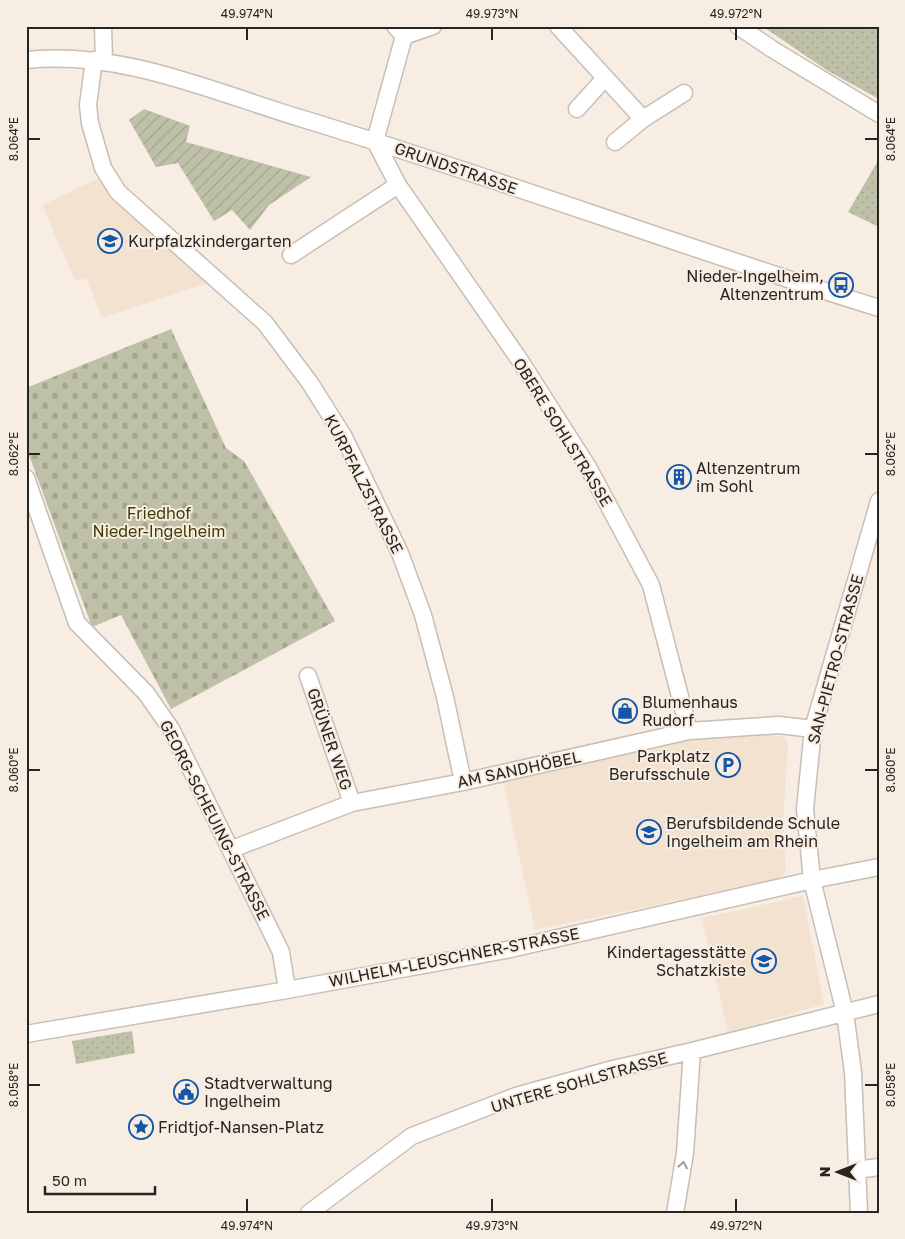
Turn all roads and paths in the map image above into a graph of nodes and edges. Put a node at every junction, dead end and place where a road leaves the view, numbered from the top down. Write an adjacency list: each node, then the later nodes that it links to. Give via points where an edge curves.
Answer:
1 (103, 26): 7 (street, KURPFALZSTRASSE)
2 (433, 26): 5 (street)
3 (558, 26): 8 (street)
4 (738, 26): 11 (street)
5 (400, 31): 13 (street)
6 (26, 60): 7 (street, GRUNDSTRASSE)
7 (99, 61): 13 (street, GRUNDSTRASSE, via 139,68 195,84); 23 (street, KURPFALZSTRASSE, via 88,105 90,123 103,168 118,192 264,323 310,383 344,437 400,553 423,615 446,697)
8 (605, 78): 10 (street); 12 (street)
9 (684, 93): 12 (street)
10 (577, 109)
11 (879, 114)
12 (643, 119): 14 (street)
13 (374, 141): 15 (street, OBERE SOHLSTRASSE); 17 (street, GRUNDSTRASSE)
14 (615, 142)
15 (398, 185): 16 (street); 22 (street, OBERE SOHLSTRASSE, via 519,359 588,467 651,585)
16 (291, 255)
17 (879, 308)
18 (26, 478): 25 (street, GEORG-SCHEUING-STRASSE, via 77,623 146,693 171,729)
19 (879, 501): 21 (street, SAN-PIETRO-STRASSE)
20 (308, 676): 24 (street, GRÜNER WEG)
21 (813, 729): 22 (street, AM SANDHÖBEL, via 780,725); 27 (street, SAN-PIETRO-STRASSE, via 805,808)
22 (690, 731): 23 (street, AM SANDHÖBEL)
23 (463, 782): 24 (street, AM SANDHÖBEL)
24 (352, 802): 25 (street, AM SANDHÖBEL)
25 (232, 849): 28 (street, GEORG-SCHEUING-STRASSE, via 281,952)
26 (879, 867): 27 (street, WILHELM-LEUSCHNER-STRASSE)
27 (812, 880): 28 (street, WILHELM-LEUSCHNER-STRASSE, via 506,950); 30 (street, SAN-PIETRO-STRASSE)
28 (287, 990): 31 (street, WILHELM-LEUSCHNER-STRASSE)
29 (879, 1004): 30 (street, UNTERE SOHLSTRASSE)
30 (845, 1013): 32 (street, UNTERE SOHLSTRASSE); 34 (street, SAN-PIETRO-STRASSE, via 853,1072)
31 (26, 1034)
32 (692, 1051): 35 (street, UNTERE SOHLSTRASSE, via 613,1068 516,1096 412,1136); 36 (street, one-way to 32, via 685,1153)
33 (879, 1166): 34 (street)
34 (856, 1170): 37 (street, SAN-PIETRO-STRASSE)
35 (308, 1213)
36 (674, 1213)
37 (859, 1213)

